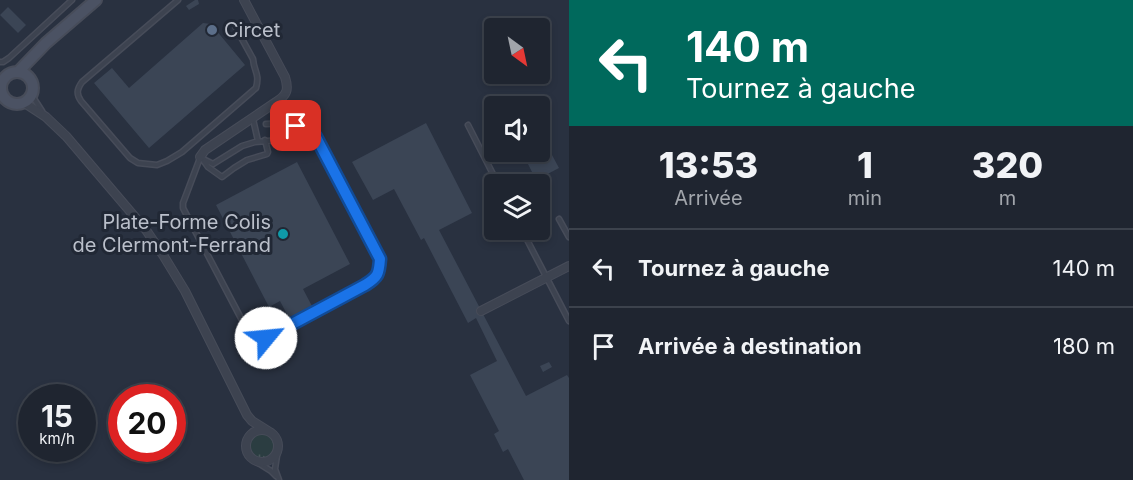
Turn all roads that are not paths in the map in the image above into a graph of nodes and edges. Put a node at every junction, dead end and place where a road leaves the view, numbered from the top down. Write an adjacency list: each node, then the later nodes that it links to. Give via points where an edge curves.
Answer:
1 (72, 0): 7 (lane)
2 (96, 0): 6 (main road)
3 (178, 0): 5 (lane, via 78,87 81,101 133,160 148,165 167,161 256,88 258,78 253,59)
4 (244, 0): 13 (street, via 288,86 283,98)
5 (236, 28)
6 (46, 43): 8 (main road); 9 (main road)
7 (0, 62)
8 (18, 72): 9 (main road); 10 (main road, via 6,76)
9 (29, 79): 11 (main road, via 32,86)
10 (1, 89): 12 (main road)
11 (27, 98): 12 (main road, via 18,103); 28 (street, via 66,136 146,230 184,291)
12 (4, 101)
13 (253, 118): 18 (lane); 19 (street)
14 (266, 124): 16 (lane)
15 (468, 125): 20 (lane)
16 (296, 126): 17 (lane, via 292,139); 19 (lane, via 310,130 316,137 380,259 379,272 365,285 266,338 244,324 183,208)
17 (265, 140): 18 (lane); 19 (lane, via 267,154 247,160 222,177)
18 (258, 141): 19 (lane, via 213,164)
19 (200, 157)
20 (493, 174)
21 (559, 219): 22 (lane)
22 (569, 237)
23 (527, 240): 25 (lane)
24 (569, 266): 25 (street)
25 (547, 278): 26 (street); 27 (lane)
26 (481, 311)
27 (569, 321)
28 (247, 415): 29 (street); 30 (street)
29 (268, 431): 30 (street, via 258,430); 31 (street, via 276,439)
30 (249, 436): 32 (street, via 246,450)
31 (278, 450): 32 (street, via 269,460); 33 (lane)
32 (255, 461): 33 (lane)
33 (278, 479)

